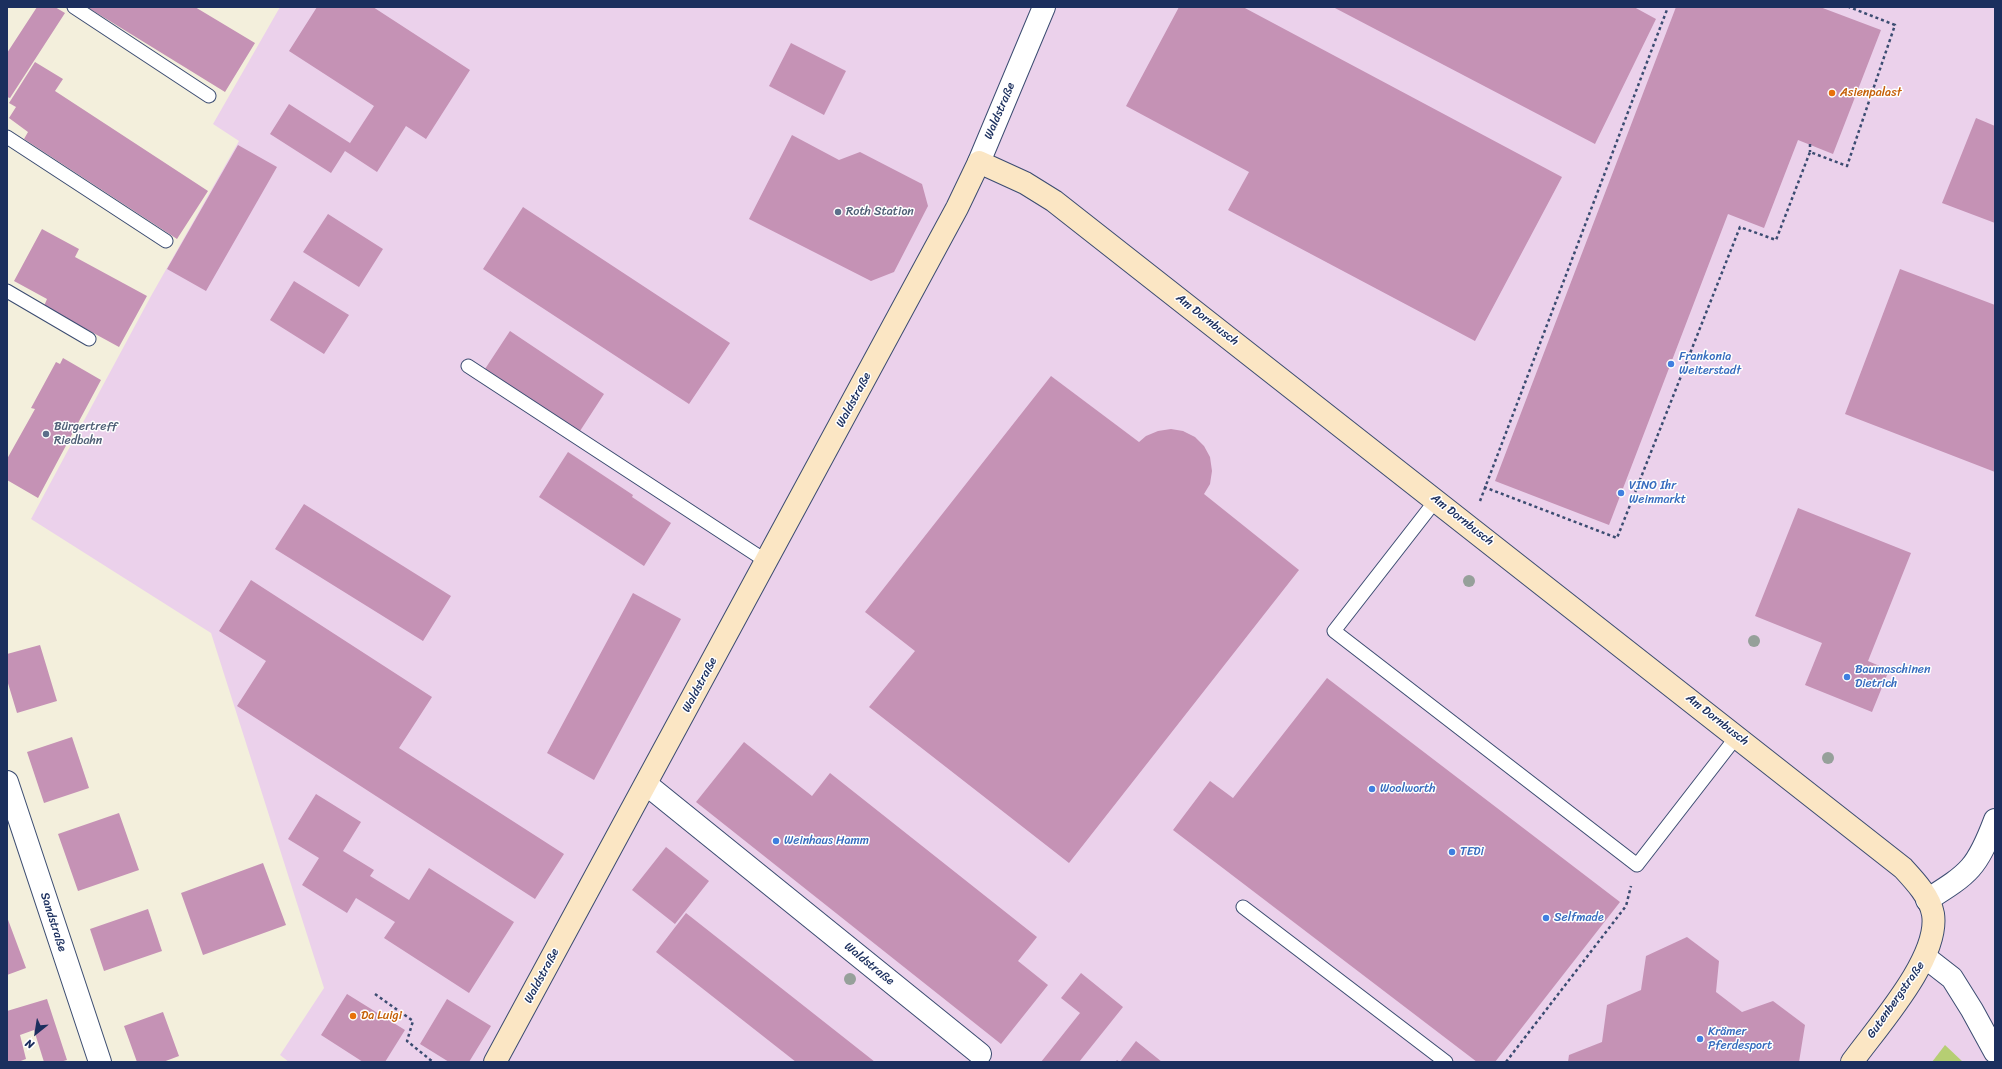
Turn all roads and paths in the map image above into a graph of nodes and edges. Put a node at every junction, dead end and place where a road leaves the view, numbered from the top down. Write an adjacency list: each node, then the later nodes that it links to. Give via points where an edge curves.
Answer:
1 (74, 7): 5 (lane)
2 (1044, 7): 9 (street, Waldstraße)
3 (1668, 7): 14 (path)
4 (1849, 7): 8 (path, via 1895,25 1847,166)
5 (209, 96)
6 (7, 136): 10 (lane)
7 (1810, 144): 8 (path)
8 (1810, 152): 14 (path, via 1776,240 1740,227 1618,538)
9 (979, 162): 15 (street, Am Dornbusch, via 1030,186 1054,201); 17 (street, Waldstraße, via 960,203)
10 (166, 241)
11 (7, 291): 12 (lane)
12 (89, 339)
13 (468, 366): 17 (lane)
14 (1484, 487): 16 (path)
15 (1436, 500): 16 (street, Am Dornbusch); 22 (lane, via 1334,631)
16 (1472, 528): 18 (street, Am Dornbusch)
17 (766, 561): 20 (street, Waldstraße)
18 (1737, 736): 22 (lane); 23 (street, Am Dornbusch, via 1888,854 1913,879)
19 (7, 782): 29 (street, Sandstraße)
20 (646, 784): 28 (street, Waldstraße); 31 (street, Waldstraße)
21 (1995, 820): 23 (street, via 1984,848 1972,868 1958,881)
22 (1637, 865): 33 (path, via 1626,906)
23 (1927, 900): 25 (street, Gutenbergstraße, via 1934,925)
24 (1243, 907): 32 (lane)
25 (1925, 957): 27 (street, via 1952,978); 34 (street, Gutenbergstraße, via 1910,983)
26 (375, 994): 30 (path, via 413,1021 407,1041)
27 (1995, 1052)
28 (980, 1054)
29 (100, 1062)
30 (433, 1062)
31 (496, 1062)
32 (1446, 1062)
33 (1506, 1062)
34 (1852, 1062)

